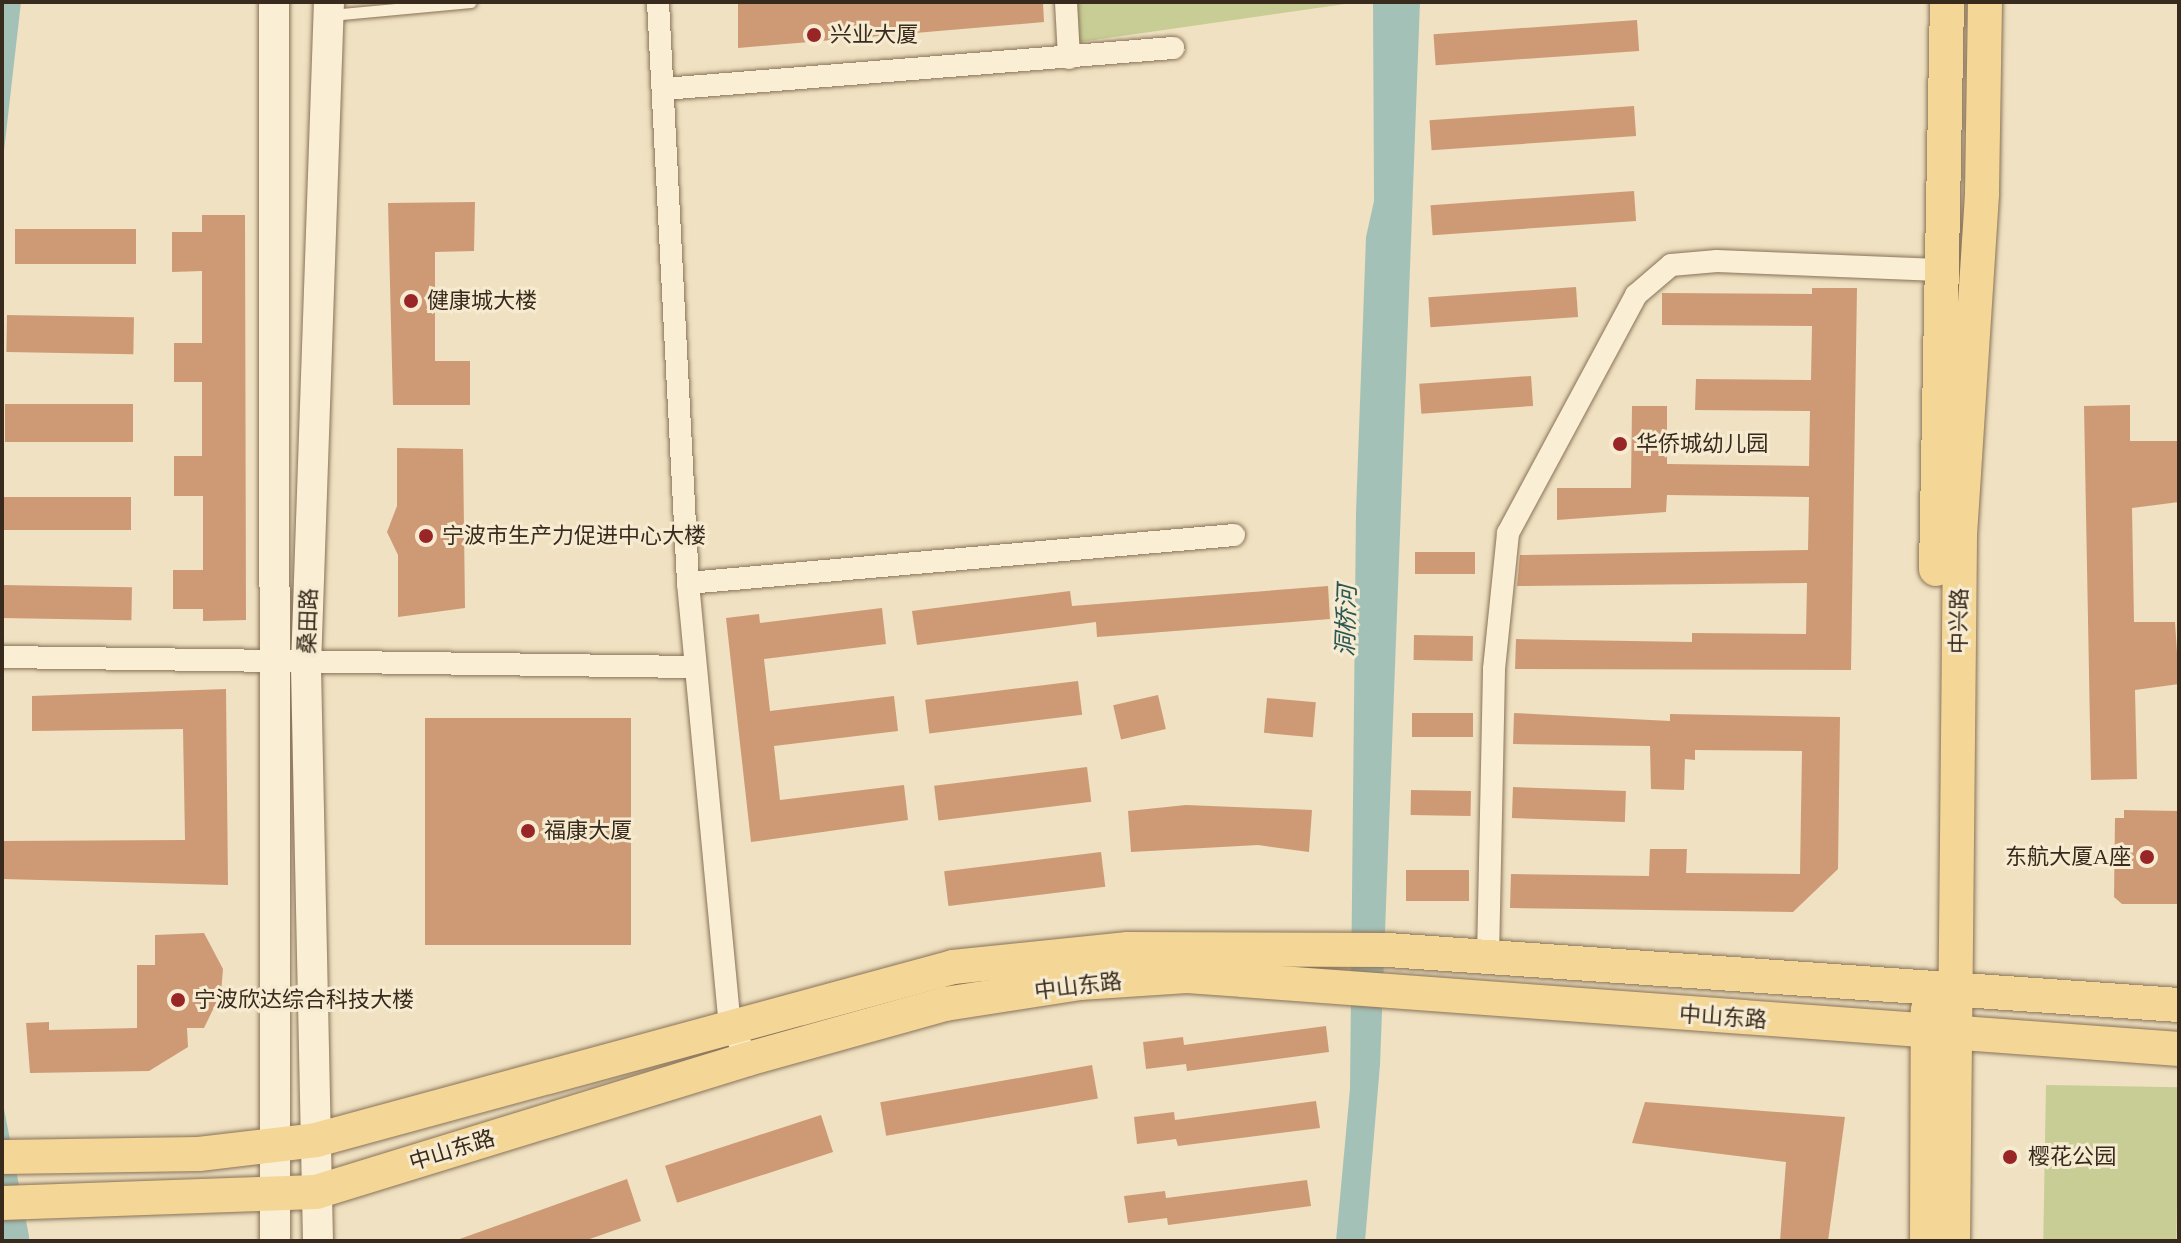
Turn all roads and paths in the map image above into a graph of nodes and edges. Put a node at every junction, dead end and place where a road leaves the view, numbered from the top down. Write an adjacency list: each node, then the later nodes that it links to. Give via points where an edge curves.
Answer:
1 (274, 2): 15 (main road, 桑田路)
2 (470, 2): 7 (lane)
3 (658, 2): 10 (street)
4 (1066, 2): 9 (street)
5 (1947, 2): 11 (main road, 中兴路)
6 (1985, 2): 19 (main road, 中兴路, via 1982,193 1960,535)
7 (329, 9): 16 (main road, 桑田路)
8 (1173, 48): 9 (street)
9 (1069, 58): 10 (street)
10 (664, 89): 13 (street)
11 (1945, 270): 18 (street, via 1671,265 1636,295 1508,533 1494,669); 19 (main road, 中兴路)
12 (1234, 535): 13 (street)
13 (688, 583): 17 (street)
14 (2, 657): 15 (street)
15 (271, 659): 16 (street); 26 (main road, 桑田路, via 280,906)
16 (306, 666): 17 (street); 25 (main road, 桑田路)
17 (692, 667): 21 (street)
18 (1488, 957): 19 (main road, 中山东路); 21 (main road, 中山东路, via 1316,948 1143,948 953,967)
19 (1943, 989): 20 (main road, 中山东路); 22 (main road, 中兴路)
20 (2179, 1005)
21 (730, 1024): 24 (street); 25 (main road, 中山东路)
22 (1939, 1035): 23 (main road, 中山东路); 24 (main road, 中山东路, via 1187,976 1080,983 945,1004); 33 (main road, 中兴路); 34 (main road, 中兴路)
23 (2179, 1049)
24 (748, 1059): 28 (main road, 中山东路)
25 (316, 1140): 26 (main road, 中山东路); 28 (main road, 桑田路)
26 (274, 1146): 27 (main road, 中山东路); 29 (main road, 桑田路)
27 (18, 1156)
28 (316, 1192): 29 (main road, 中山东路); 32 (main road, 桑田路)
29 (274, 1198): 30 (main road, 中山东路); 31 (main road, 桑田路)
30 (2, 1203)
31 (275, 1241)
32 (318, 1241)
33 (1927, 1241)
34 (1953, 1241)

